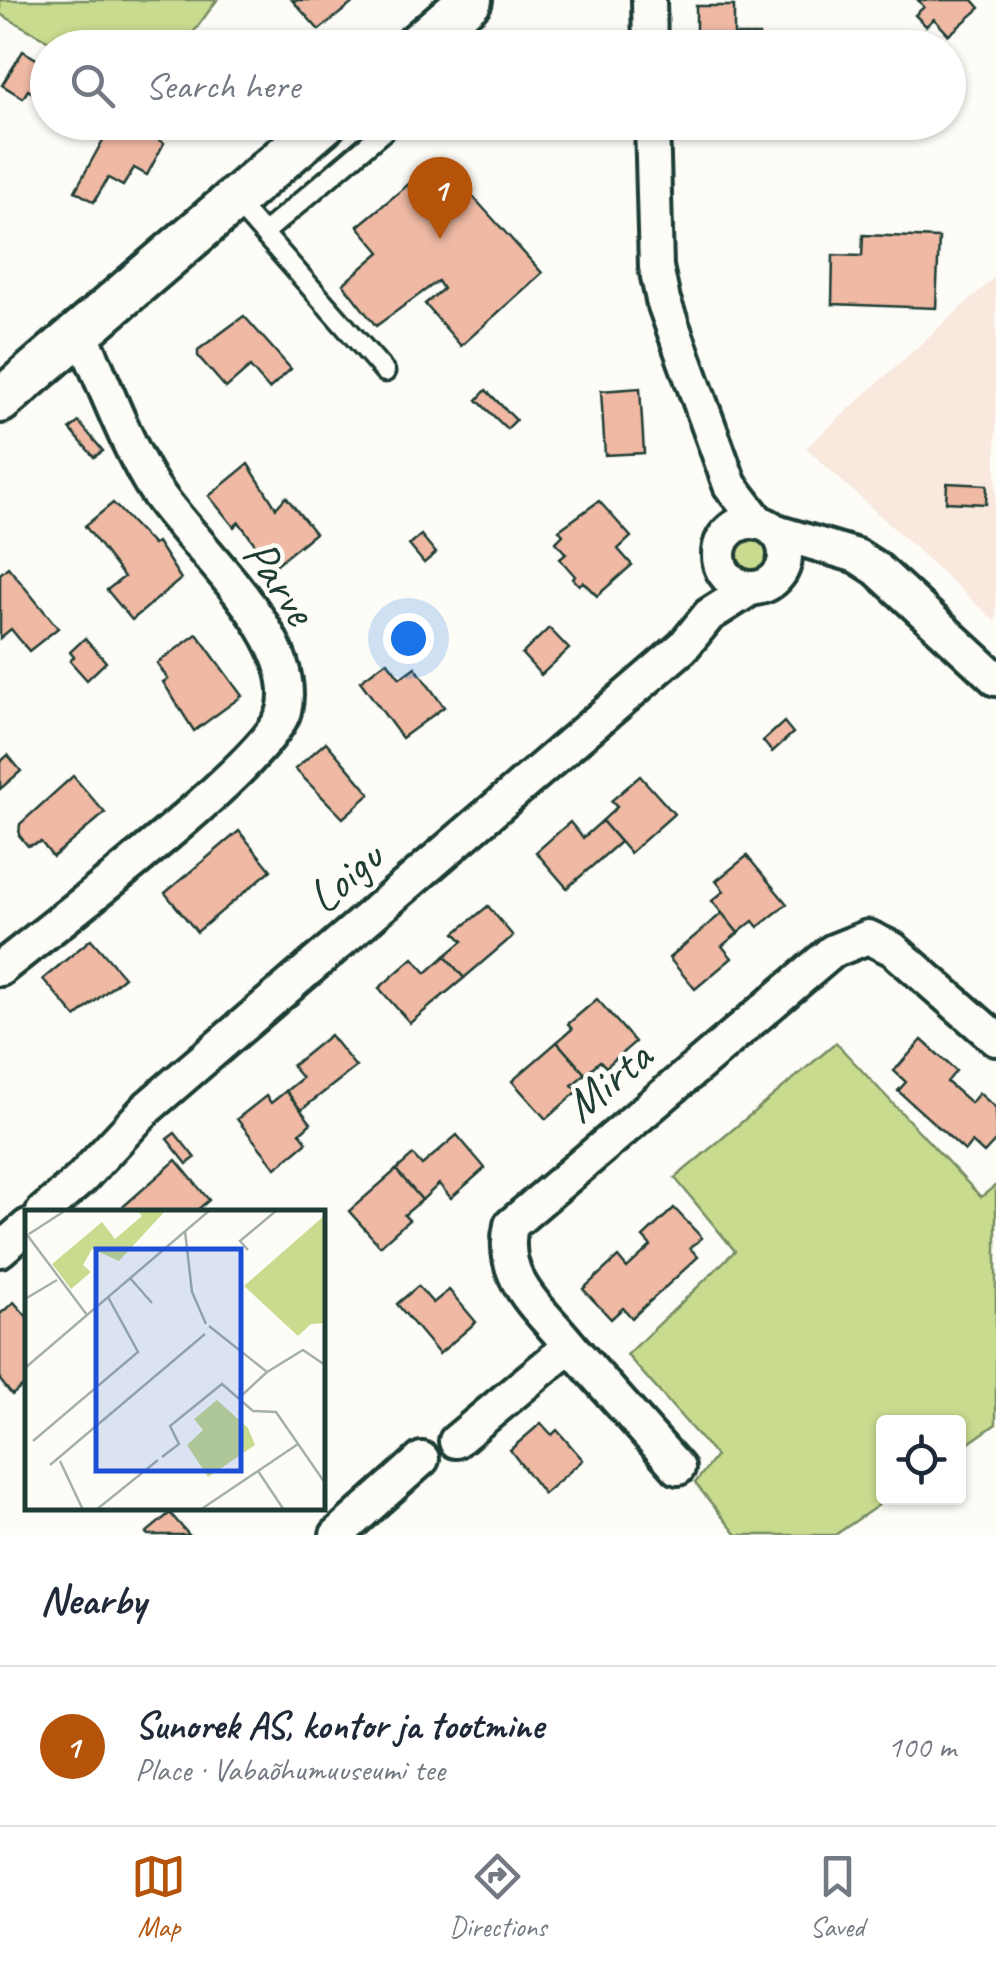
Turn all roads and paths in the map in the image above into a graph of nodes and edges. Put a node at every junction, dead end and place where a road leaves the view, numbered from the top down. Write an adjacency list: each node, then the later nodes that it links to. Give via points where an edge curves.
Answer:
1 (470, 0): 3 (street)
2 (649, 0): 4 (street)
3 (435, 30)
4 (650, 30)
5 (304, 140): 8 (street)
6 (373, 140): 9 (lane)
7 (652, 140): 13 (street, Loigu, via 663,300)
8 (234, 200): 9 (lane); 10 (street)
9 (264, 232): 11 (lane)
10 (80, 330): 12 (street); 21 (street, Parve, via 150,482 266,633 285,674 284,712 268,740 230,778)
11 (385, 372)
12 (0, 401)
13 (730, 485): 14 (street, Loigu); 16 (street, Loigu)
14 (767, 527): 15 (street); 16 (street, via 738,525); 17 (street, via 785,551)
15 (828, 547): 17 (street); 20 (street, via 878,569)
16 (722, 555): 18 (street, via 739,586); 19 (street, Loigu)
17 (781, 572): 18 (street, via 768,585)
18 (750, 589): 19 (street, Loigu)
19 (709, 616): 23 (street, Loigu, via 668,660 148,1107)
20 (996, 679)
21 (0, 970)
22 (992, 1028): 26 (street, Mirta, via 893,949 868,937 832,951 511,1226 505,1252 512,1274)
23 (45, 1210)
24 (25, 1229): 25 (street)
25 (0, 1250)
26 (570, 1346): 27 (street); 29 (street)
27 (456, 1441)
28 (422, 1459): 30 (street)
29 (678, 1468)
30 (337, 1535)

